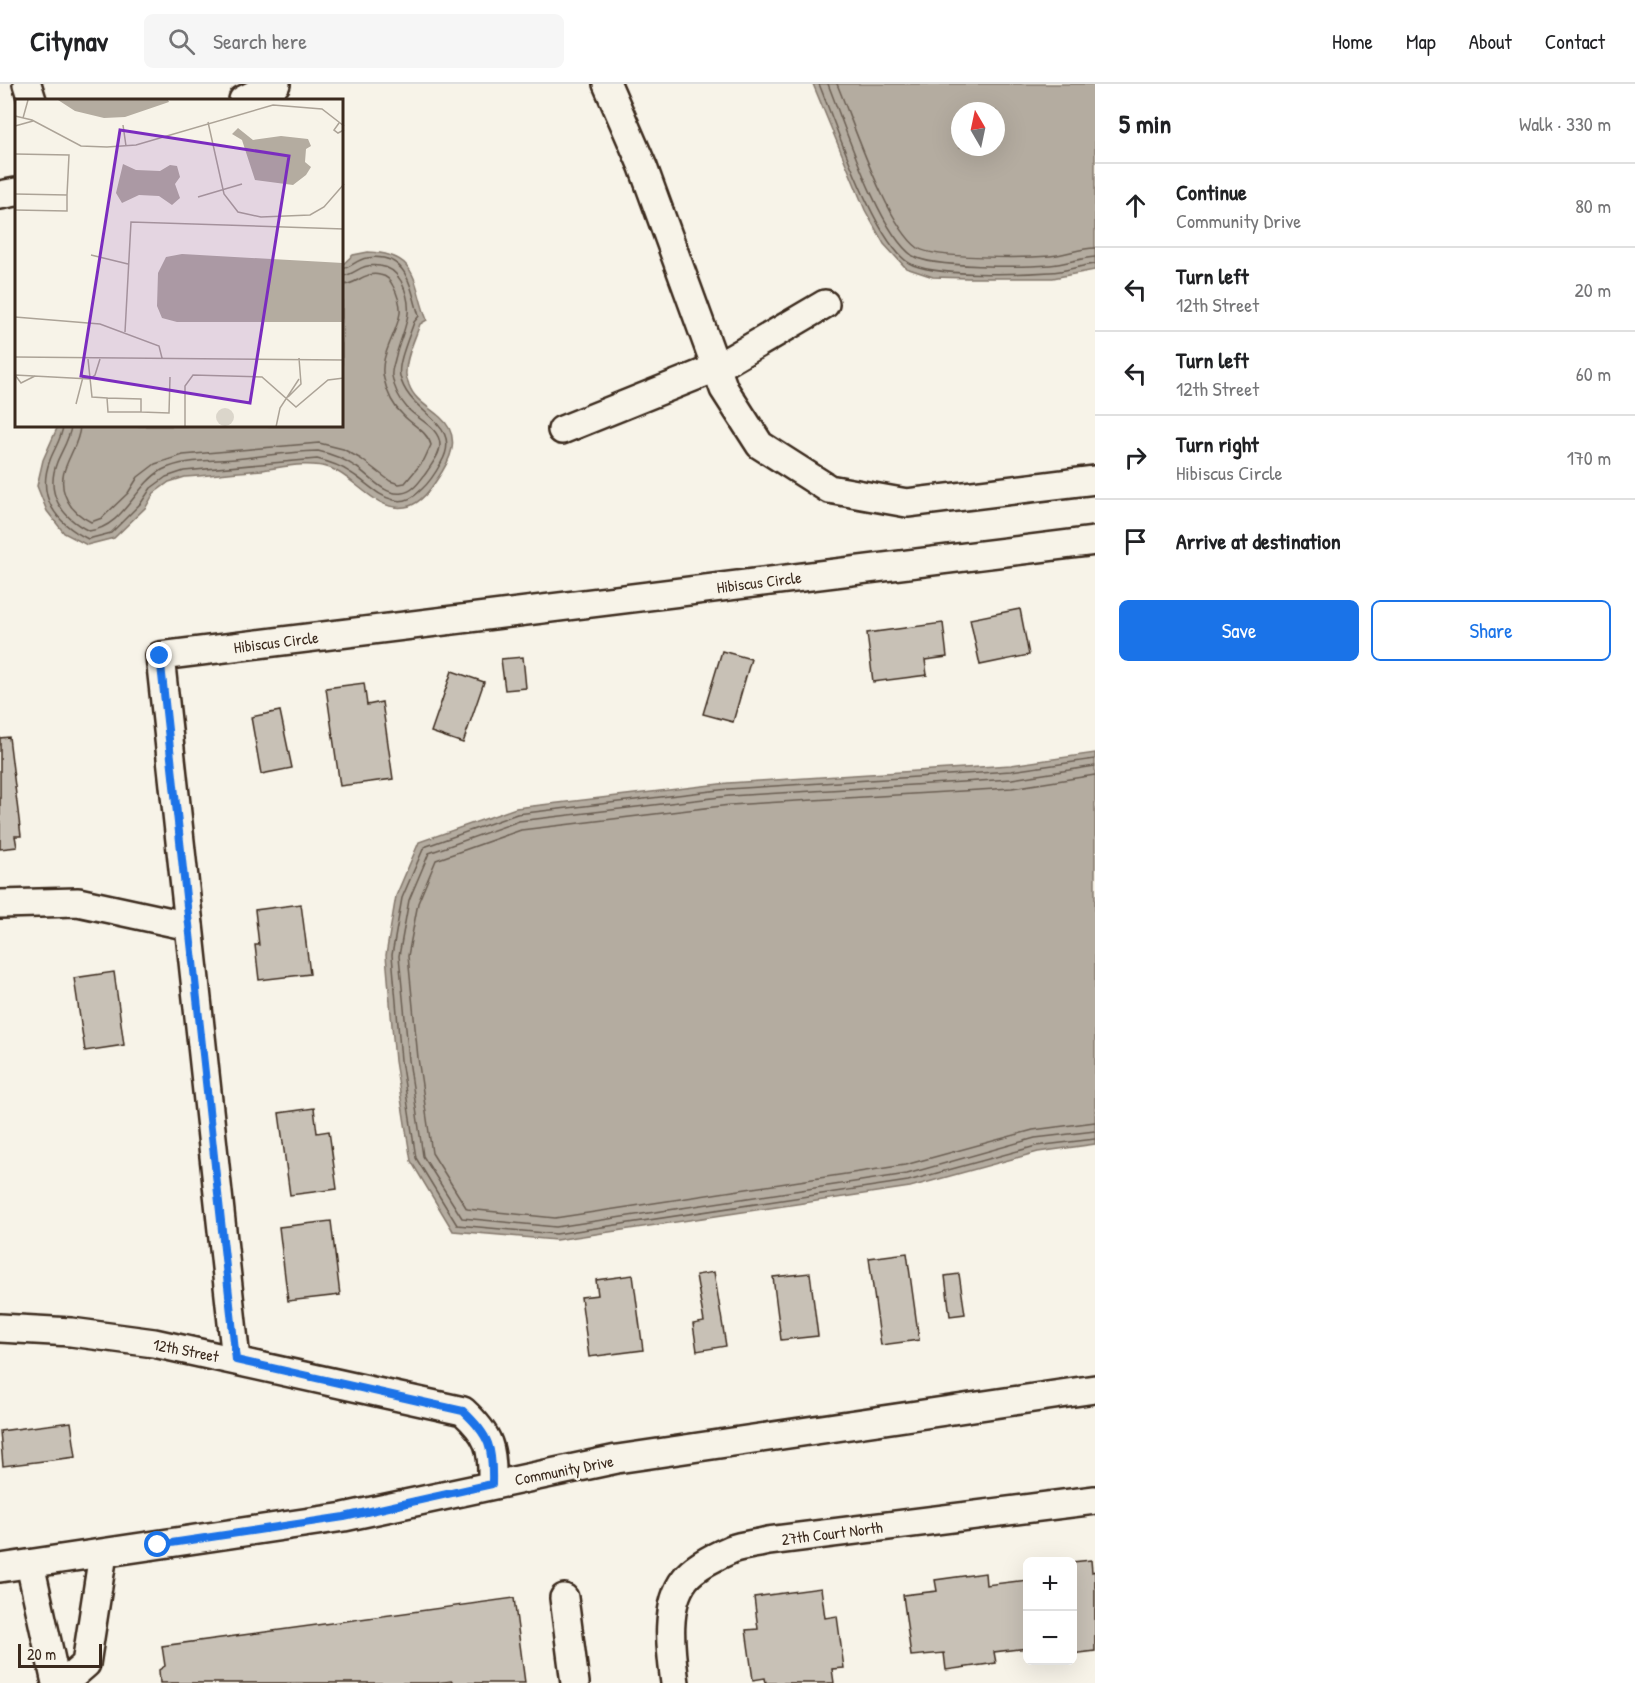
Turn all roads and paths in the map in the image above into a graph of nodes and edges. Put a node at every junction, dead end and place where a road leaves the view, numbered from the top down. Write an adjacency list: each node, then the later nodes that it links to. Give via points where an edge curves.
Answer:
1 (27, 84): 4 (street)
2 (276, 84): 5 (street)
3 (607, 84): 9 (street, via 643,167)
4 (32, 99)
5 (245, 99)
6 (15, 192): 7 (street)
7 (0, 195)
8 (825, 304): 9 (street)
9 (716, 368): 10 (street); 11 (street, via 724,389 760,445 829,489 907,503)
10 (562, 430)
11 (1095, 480)
12 (1095, 541): 14 (street, Hibiscus Circle, via 160,656)
13 (0, 904): 14 (street, via 78,902)
14 (189, 926): 16 (street, Hibiscus Circle)
15 (0, 1328): 16 (street, 12th Street, via 142,1341)
16 (236, 1360): 18 (street, 12th Street, via 463,1411 480,1427 489,1445)
17 (1095, 1389): 18 (street, Community Drive, via 617,1460)
18 (492, 1484): 20 (street, Community Drive, via 344,1517)
19 (1095, 1500): 27 (street, 27th Court North, via 734,1548 685,1579 674,1604 669,1637)
20 (103, 1554): 21 (street, Community Drive); 25 (street, via 86,1664)
21 (30, 1564): 22 (street, Community Drive); 24 (street)
22 (0, 1568)
23 (564, 1598): 26 (street)
24 (56, 1683)
25 (64, 1683)
26 (575, 1683)
27 (675, 1683)

